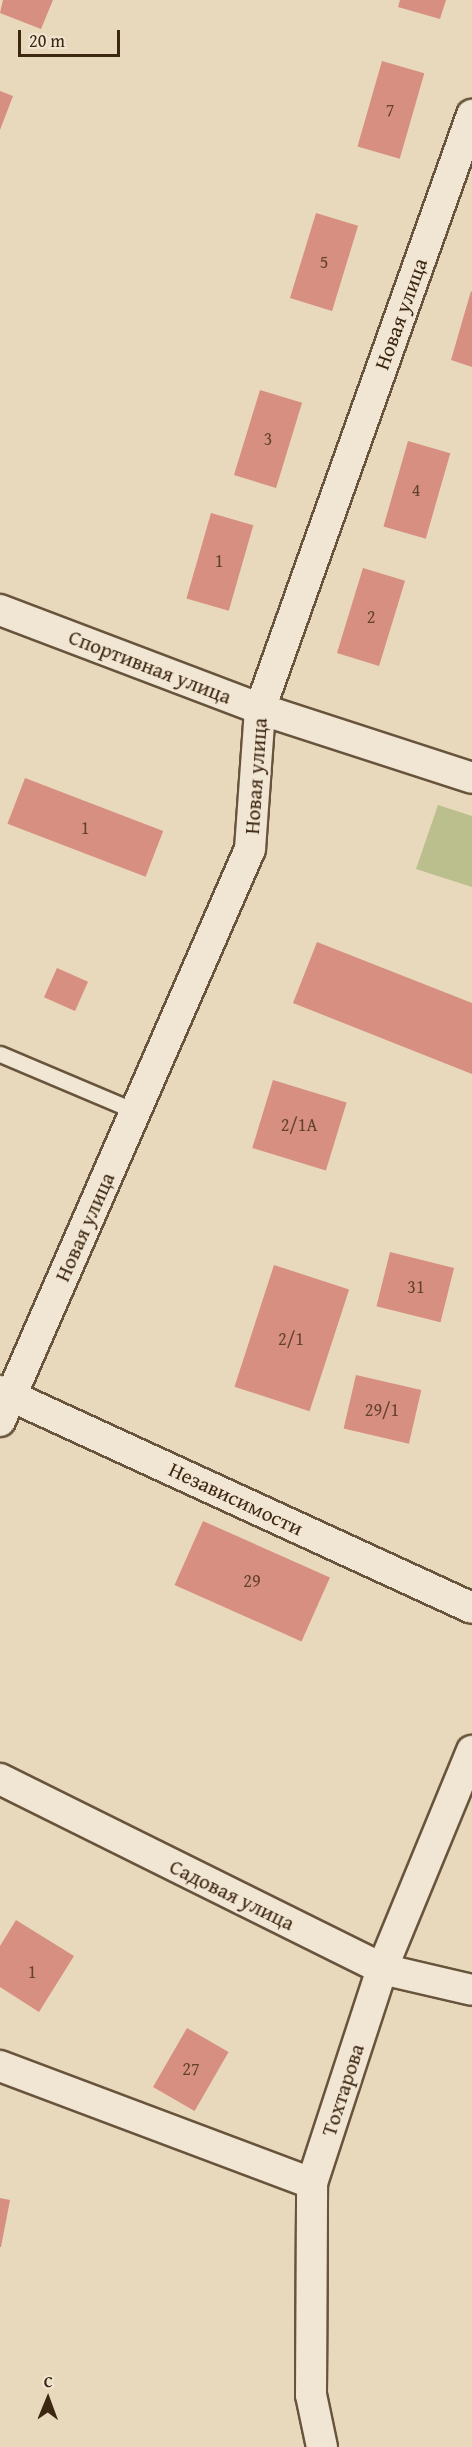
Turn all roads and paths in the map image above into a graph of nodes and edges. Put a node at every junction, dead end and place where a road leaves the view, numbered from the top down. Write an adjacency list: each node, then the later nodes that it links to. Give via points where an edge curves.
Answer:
1 (472, 115): 3 (street, Новая улица)
2 (0, 610): 3 (street, Спортивная улица)
3 (261, 709): 4 (street, Спортивная улица); 6 (street, Новая улица, via 250,849)
4 (472, 778)
5 (0, 1054): 6 (lane)
6 (135, 1111): 7 (street, Новая улица)
7 (4, 1403): 8 (street, Независимости)
8 (472, 1608)
9 (472, 1751): 11 (street, Тохтарова)
10 (0, 1779): 11 (street, Садовая улица)
11 (382, 1969): 12 (street, Садовая улица); 14 (street, Тохтарова)
12 (472, 1990)
13 (0, 2066): 14 (street)
14 (312, 2183): 15 (street, Тохтарова, via 311,2395)
15 (322, 2447)

